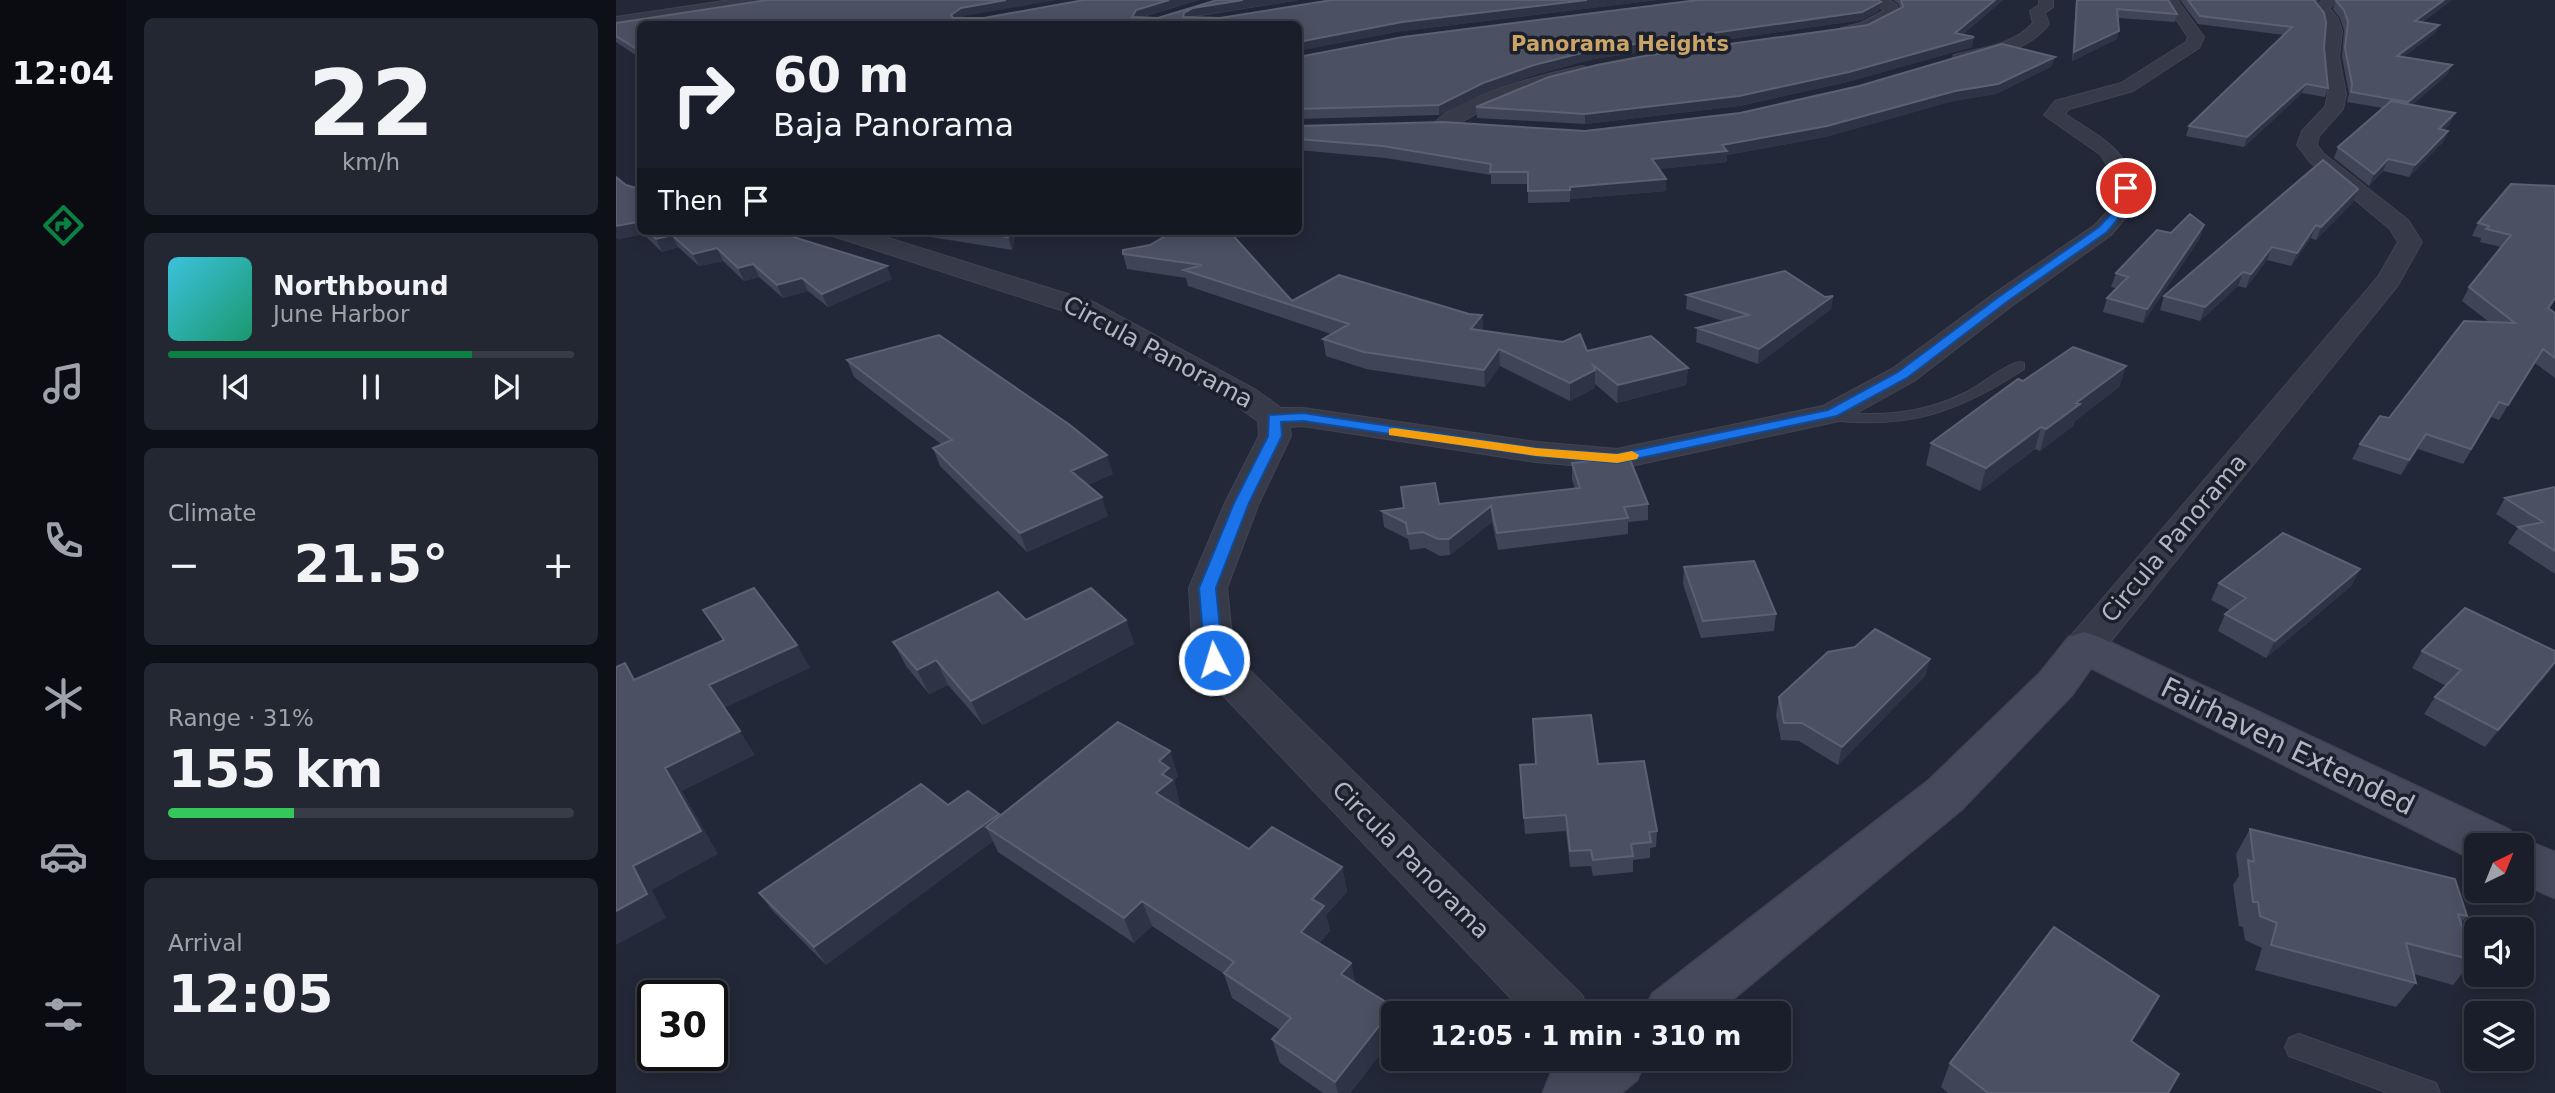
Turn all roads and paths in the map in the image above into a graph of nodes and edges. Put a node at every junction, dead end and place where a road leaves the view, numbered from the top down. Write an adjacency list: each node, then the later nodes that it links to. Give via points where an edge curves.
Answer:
1 (758, 0): 6 (street)
2 (1878, 0): 7 (street, via 1891,7 1892,13 1867,27)
3 (2170, 0): 15 (street, via 2192,29 2193,45 2127,88 2062,105 2054,114 2108,151 2118,165 2127,202 2118,215 1903,375)
4 (2335, 0): 17 (street, Circula Panorama, via 2320,7 2334,32 2334,109 2309,135 2307,145 2400,225 2410,242 2404,258)
5 (2035, 4): 8 (street, via 2041,24 2034,33)
6 (616, 22)
7 (1826, 34)
8 (1945, 64)
9 (1606, 66): 10 (street, via 1501,94)
10 (1444, 124): 11 (street); 12 (street)
11 (1418, 125)
12 (1483, 127)
13 (854, 235): 16 (street, Circula Panorama, via 1083,308 1245,397)
14 (2019, 366): 15 (lane, via 1989,388 1898,421)
15 (1823, 415): 16 (street, via 1617,459 1500,447 1303,417)
16 (1274, 418): 21 (street, Circula Panorama, via 1275,436 1208,588 1214,660)
17 (2084, 647): 18 (street, Fairhaven Extended); 22 (street, Circula Panorama, via 2056,684 1945,795)
18 (2467, 833)
19 (2534, 866): 20 (street)
20 (2555, 876)
21 (1550, 1001)
22 (1688, 1001)
23 (2300, 1047): 24 (lane)
24 (2426, 1093)

